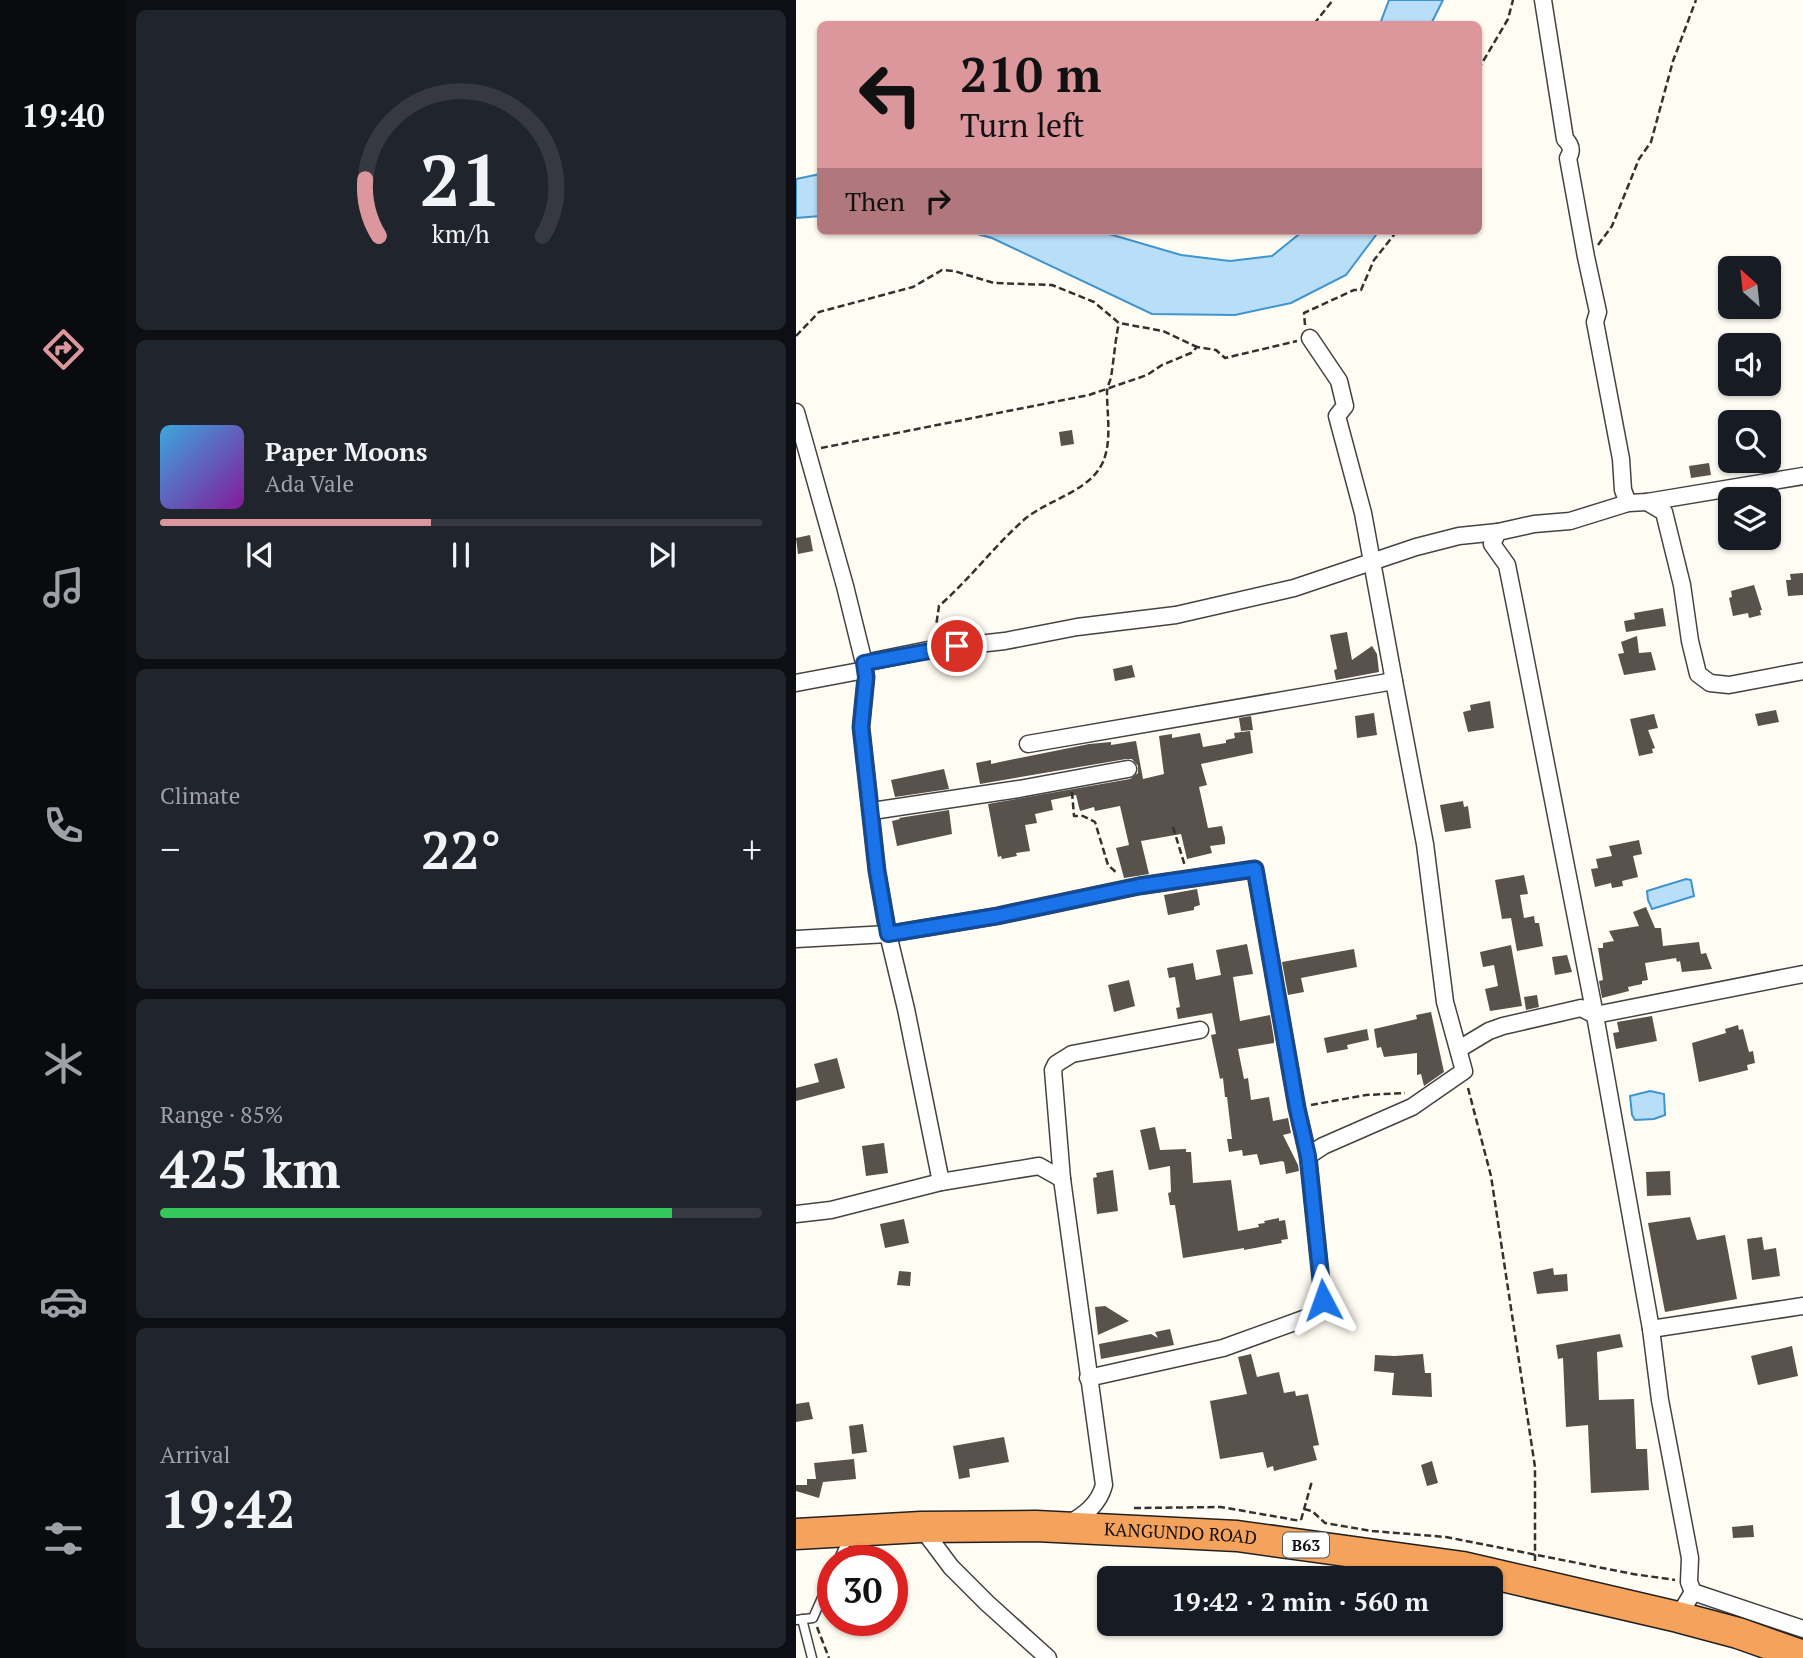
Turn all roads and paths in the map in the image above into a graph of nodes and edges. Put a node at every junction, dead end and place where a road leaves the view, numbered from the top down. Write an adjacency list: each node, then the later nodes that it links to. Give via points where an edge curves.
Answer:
1 (1333, 0): 5 (path)
2 (1513, 0): 6 (path, via 1508,19)
3 (1543, 0): 8 (street)
4 (1696, 0): 8 (path, via 1651,142 1639,159 1612,226)
5 (1316, 21)
6 (1482, 63)
7 (1394, 235): 11 (path, via 1374,260 1361,290 1304,313)
8 (1586, 257): 18 (street)
9 (1119, 323): 10 (path, via 1094,302 1052,285 994,283 942,270 913,287 819,312); 12 (path, via 1164,331); 13 (path)
10 (796, 336)
11 (1310, 338): 12 (path, via 1225,358 1216,350); 20 (street, via 1339,381 1345,406 1337,416)
12 (1197, 347): 13 (path, via 1147,375)
13 (1107, 390): 15 (path); 21 (path, via 1103,463 1079,489 1026,518 939,606)
14 (796, 412): 15 (street)
15 (807, 451): 22 (street)
16 (1803, 476): 17 (street)
17 (1647, 502): 18 (street); 23 (street, via 1664,512 1669,528 1698,674 1710,683 1729,685)
18 (1628, 503): 19 (street, via 1571,521)
19 (1498, 532): 20 (street, via 1459,536); 36 (street, via 1492,544 1507,565)
20 (1371, 562): 21 (street, via 1294,588 1176,615); 24 (street)
21 (933, 649): 22 (street)
22 (865, 666): 25 (street); 29 (street, via 861,727)
23 (1803, 671)
24 (1394, 681): 26 (street); 38 (street, via 1425,844 1445,1002)
25 (796, 683)
26 (1028, 744)
27 (1128, 769): 28 (street)
28 (1070, 779): 29 (street); 32 (path, via 1074,816 1095,822 1108,865 1118,872)
29 (872, 811): 33 (street)
30 (1173, 827): 31 (path)
31 (1188, 880): 32 (street); 41 (street, via 1255,869)
32 (1121, 890): 33 (street)
33 (888, 934): 34 (street); 44 (street)
34 (796, 939)
35 (1803, 974): 36 (street)
36 (1595, 1015): 38 (street, via 1581,1008 1504,1026); 47 (street)
37 (1200, 1030): 43 (street, via 1072,1054 1056,1064 1053,1091)
38 (1459, 1049): 39 (street)
39 (1464, 1071): 42 (street, via 1412,1107); 57 (path, via 1491,1176 1535,1467)
40 (1408, 1094): 41 (path, via 1366,1095)
41 (1297, 1108): 42 (street)
42 (1308, 1156): 48 (street, via 1324,1287 1316,1310 1285,1327 1223,1348)
43 (1062, 1179): 44 (street, via 1039,1166); 48 (street)
44 (941, 1182): 45 (street, via 831,1210)
45 (796, 1214)
46 (1803, 1306): 47 (street)
47 (1651, 1329): 58 (street, via 1690,1558)
48 (1088, 1378): 50 (street, via 1104,1485)
49 (1312, 1481): 51 (path)
50 (1093, 1506): 51 (path, via 1221,1507 1301,1521); 53 (street)
51 (1304, 1509): 57 (path, via 1326,1522 1446,1537)
52 (921, 1527): 53 (highway, KANGUNDO ROAD / B63); 54 (highway, KANGUNDO ROAD / B63); 66 (street, via 987,1604)
53 (1063, 1527): 57 (highway, KANGUNDO ROAD / B63, via 1237,1536 1463,1567)
54 (851, 1531): 55 (highway, KANGUNDO ROAD / B63); 56 (lane)
55 (796, 1534)
56 (845, 1545)
57 (1536, 1569): 58 (highway, KANGUNDO ROAD / B63); 58 (path, via 1633,1574)
58 (1687, 1597): 62 (street); 63 (highway, KANGUNDO ROAD / B63, via 1738,1633)
59 (817, 1611): 60 (lane)
60 (814, 1618): 61 (lane); 65 (path)
61 (799, 1620): 64 (lane)
62 (1803, 1629)
63 (1803, 1657)
64 (812, 1658)
65 (829, 1658)
66 (1048, 1658)

